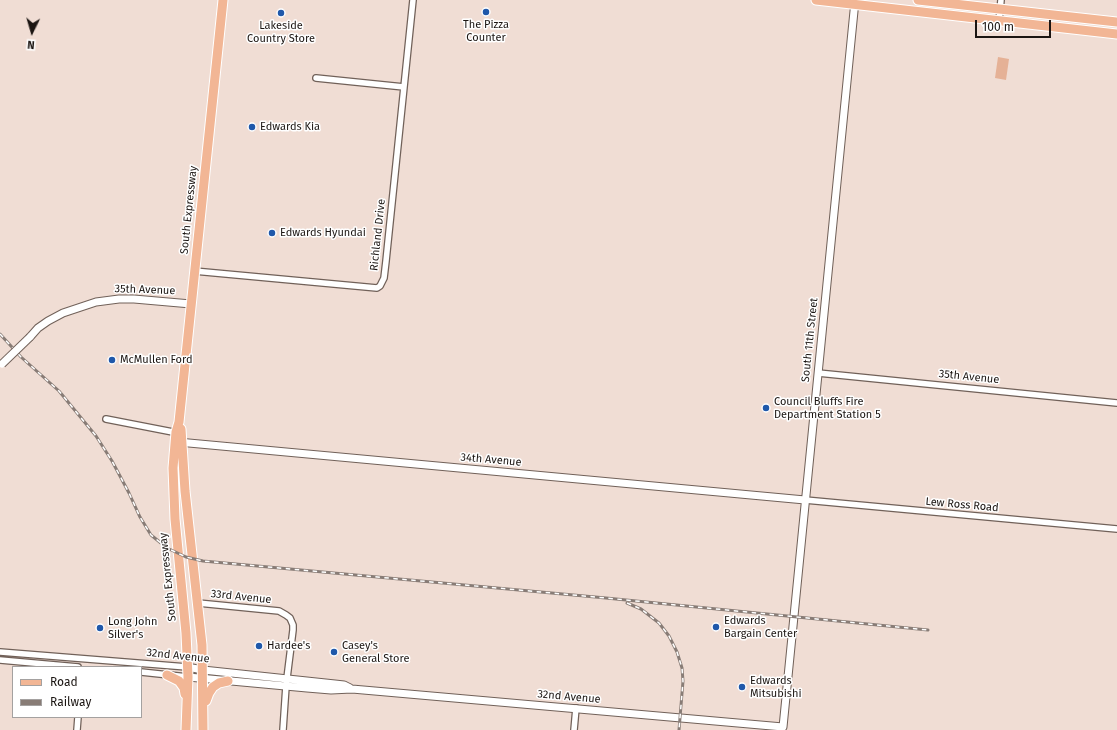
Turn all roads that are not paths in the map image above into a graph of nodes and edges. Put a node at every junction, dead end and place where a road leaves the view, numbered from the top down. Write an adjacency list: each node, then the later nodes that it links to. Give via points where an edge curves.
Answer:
1 (223, 0): 12 (main road, South Expressway)
2 (413, 0): 11 (street, Richland Drive)
3 (816, 0): 5 (main road)
4 (918, 0): 6 (main road)
5 (855, 2): 7 (main road); 15 (street, South 11th Street)
6 (1001, 5): 7 (street); 8 (main road)
7 (999, 21): 9 (main road)
8 (1117, 22)
9 (1117, 34)
10 (316, 78): 11 (street)
11 (404, 87): 12 (street, Richland Drive, via 384,278 380,286 377,288)
12 (194, 271): 13 (main road, South Expressway)
13 (191, 304): 14 (street, 35th Avenue, bridge, via 134,299 96,302 63,313 38,328); 18 (main road, South Expressway)
14 (1, 365)
15 (818, 373): 16 (street, 35th Avenue); 19 (street, South 11th Street)
16 (1117, 403)
17 (106, 419): 18 (street)
18 (179, 437): 19 (street, 34th Avenue); 21 (main road, South Expressway); 30 (main road, South Expressway, via 173,468)
19 (805, 500): 20 (street, Lew Ross Road); 39 (street, South 11th Street)
20 (1117, 529)
21 (198, 603): 31 (main road, South Expressway); 34 (street, 33rd Avenue, via 279,611 286,614 292,621 293,630)
22 (0, 652): 23 (street, 32nd Avenue)
23 (84, 659): 26 (street); 27 (street, 32nd Avenue)
24 (0, 660): 25 (street)
25 (67, 666)
26 (83, 666)
27 (139, 666)
28 (142, 666): 30 (street, 32nd Avenue)
29 (142, 672): 32 (street, 32nd Avenue)
30 (187, 672): 31 (street, 32nd Avenue); 32 (street, 32nd Avenue); 35 (main road, South Expressway)
31 (203, 674): 33 (street, 32nd Avenue); 34 (street, 32nd Avenue); 37 (main road, South Expressway)
32 (167, 675): 35 (main road, via 176,678 182,684)
33 (228, 681): 34 (street, 32nd Avenue); 37 (main road, via 210,689)
34 (286, 682): 36 (street, 32nd Avenue, via 335,684 352,689); 43 (street)
35 (187, 705): 41 (main road, South Expressway)
36 (576, 708): 39 (street, 32nd Avenue); 44 (street)
37 (203, 714): 42 (main road, South Expressway)
38 (78, 718): 40 (street)
39 (783, 728)
40 (77, 730)
41 (186, 730)
42 (203, 730)
43 (283, 730)
44 (574, 730)

